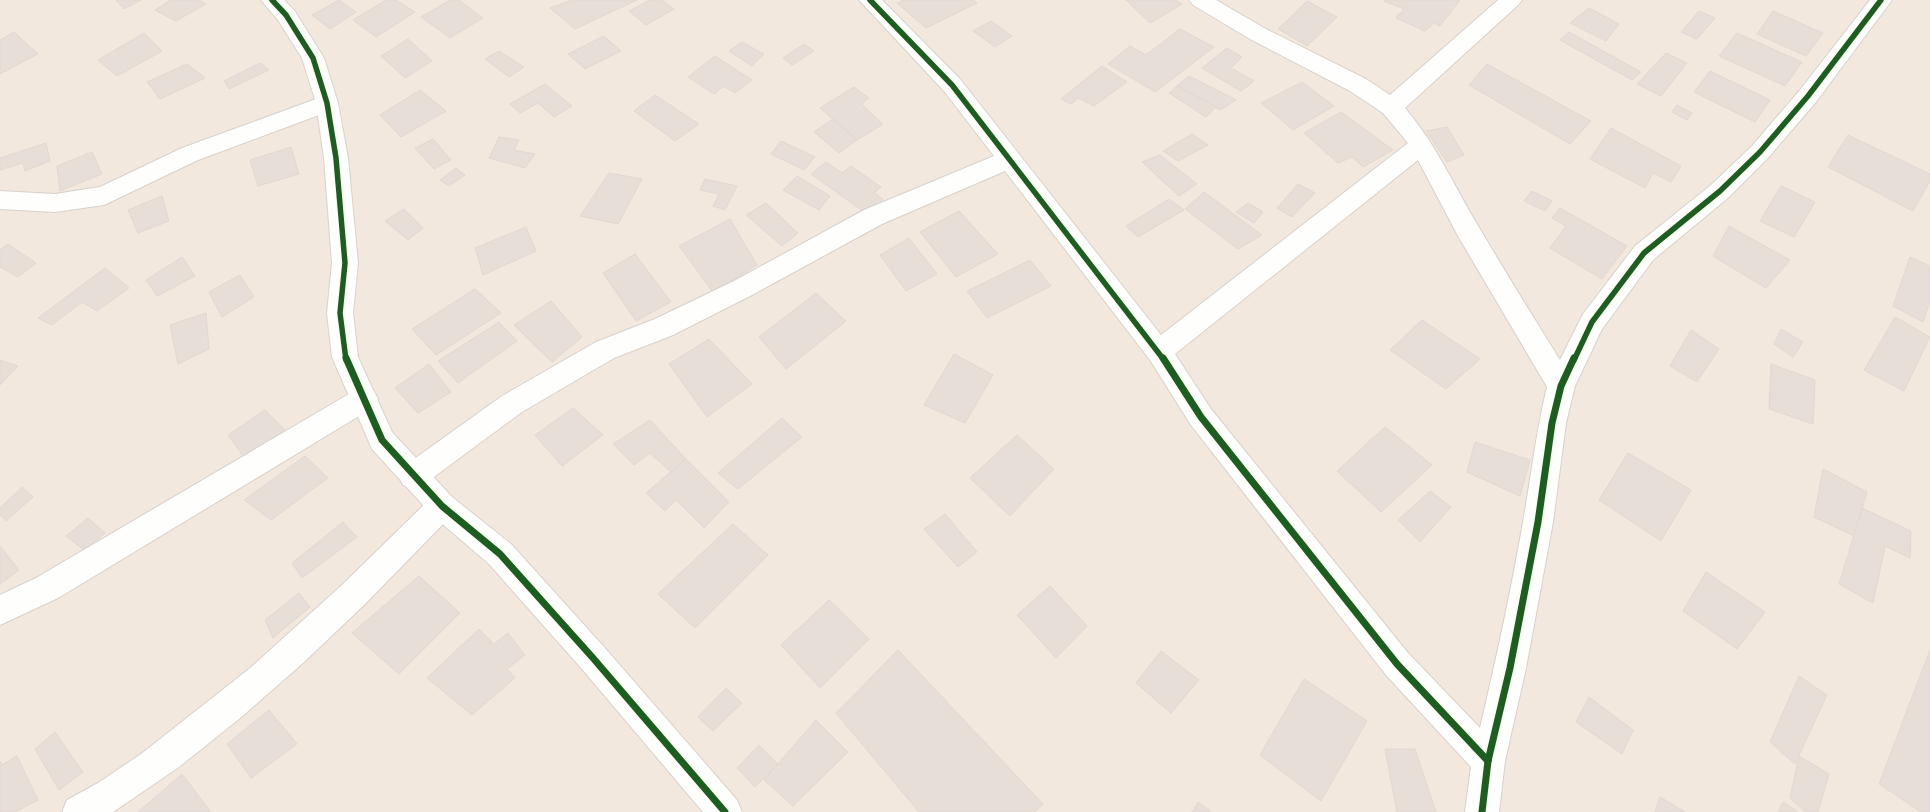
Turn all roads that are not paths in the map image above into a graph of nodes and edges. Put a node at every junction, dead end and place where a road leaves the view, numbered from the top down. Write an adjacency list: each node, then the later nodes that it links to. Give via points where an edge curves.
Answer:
1 (272, 0): 6 (street, via 286,15 313,58)
2 (870, 0): 9 (street, via 952,85)
3 (1200, 0): 7 (street, via 1358,85)
4 (1511, 0): 7 (street)
5 (1881, 0): 12 (street, via 1808,96 1760,152 1720,191 1644,253 1592,322)
6 (327, 104): 10 (street, via 190,154 104,196 55,203); 13 (street, via 336,158 345,264 340,313 345,357)
7 (1391, 107): 8 (street)
8 (1421, 145): 11 (street); 12 (street)
9 (1008, 160): 11 (street); 14 (street, via 873,217 664,327 605,350 512,404)
10 (0, 200)
11 (1159, 352): 17 (street, via 1201,417 1397,664)
12 (1560, 386): 17 (street, via 1525,590)
13 (364, 399): 14 (street, via 382,440); 16 (street, via 47,588)
14 (413, 476): 15 (street)
15 (442, 506): 18 (street, via 323,624 233,704 110,797); 19 (street, via 500,554)
16 (0, 610)
17 (1488, 761): 20 (street)
18 (79, 812)
19 (725, 812)
20 (1482, 812)

